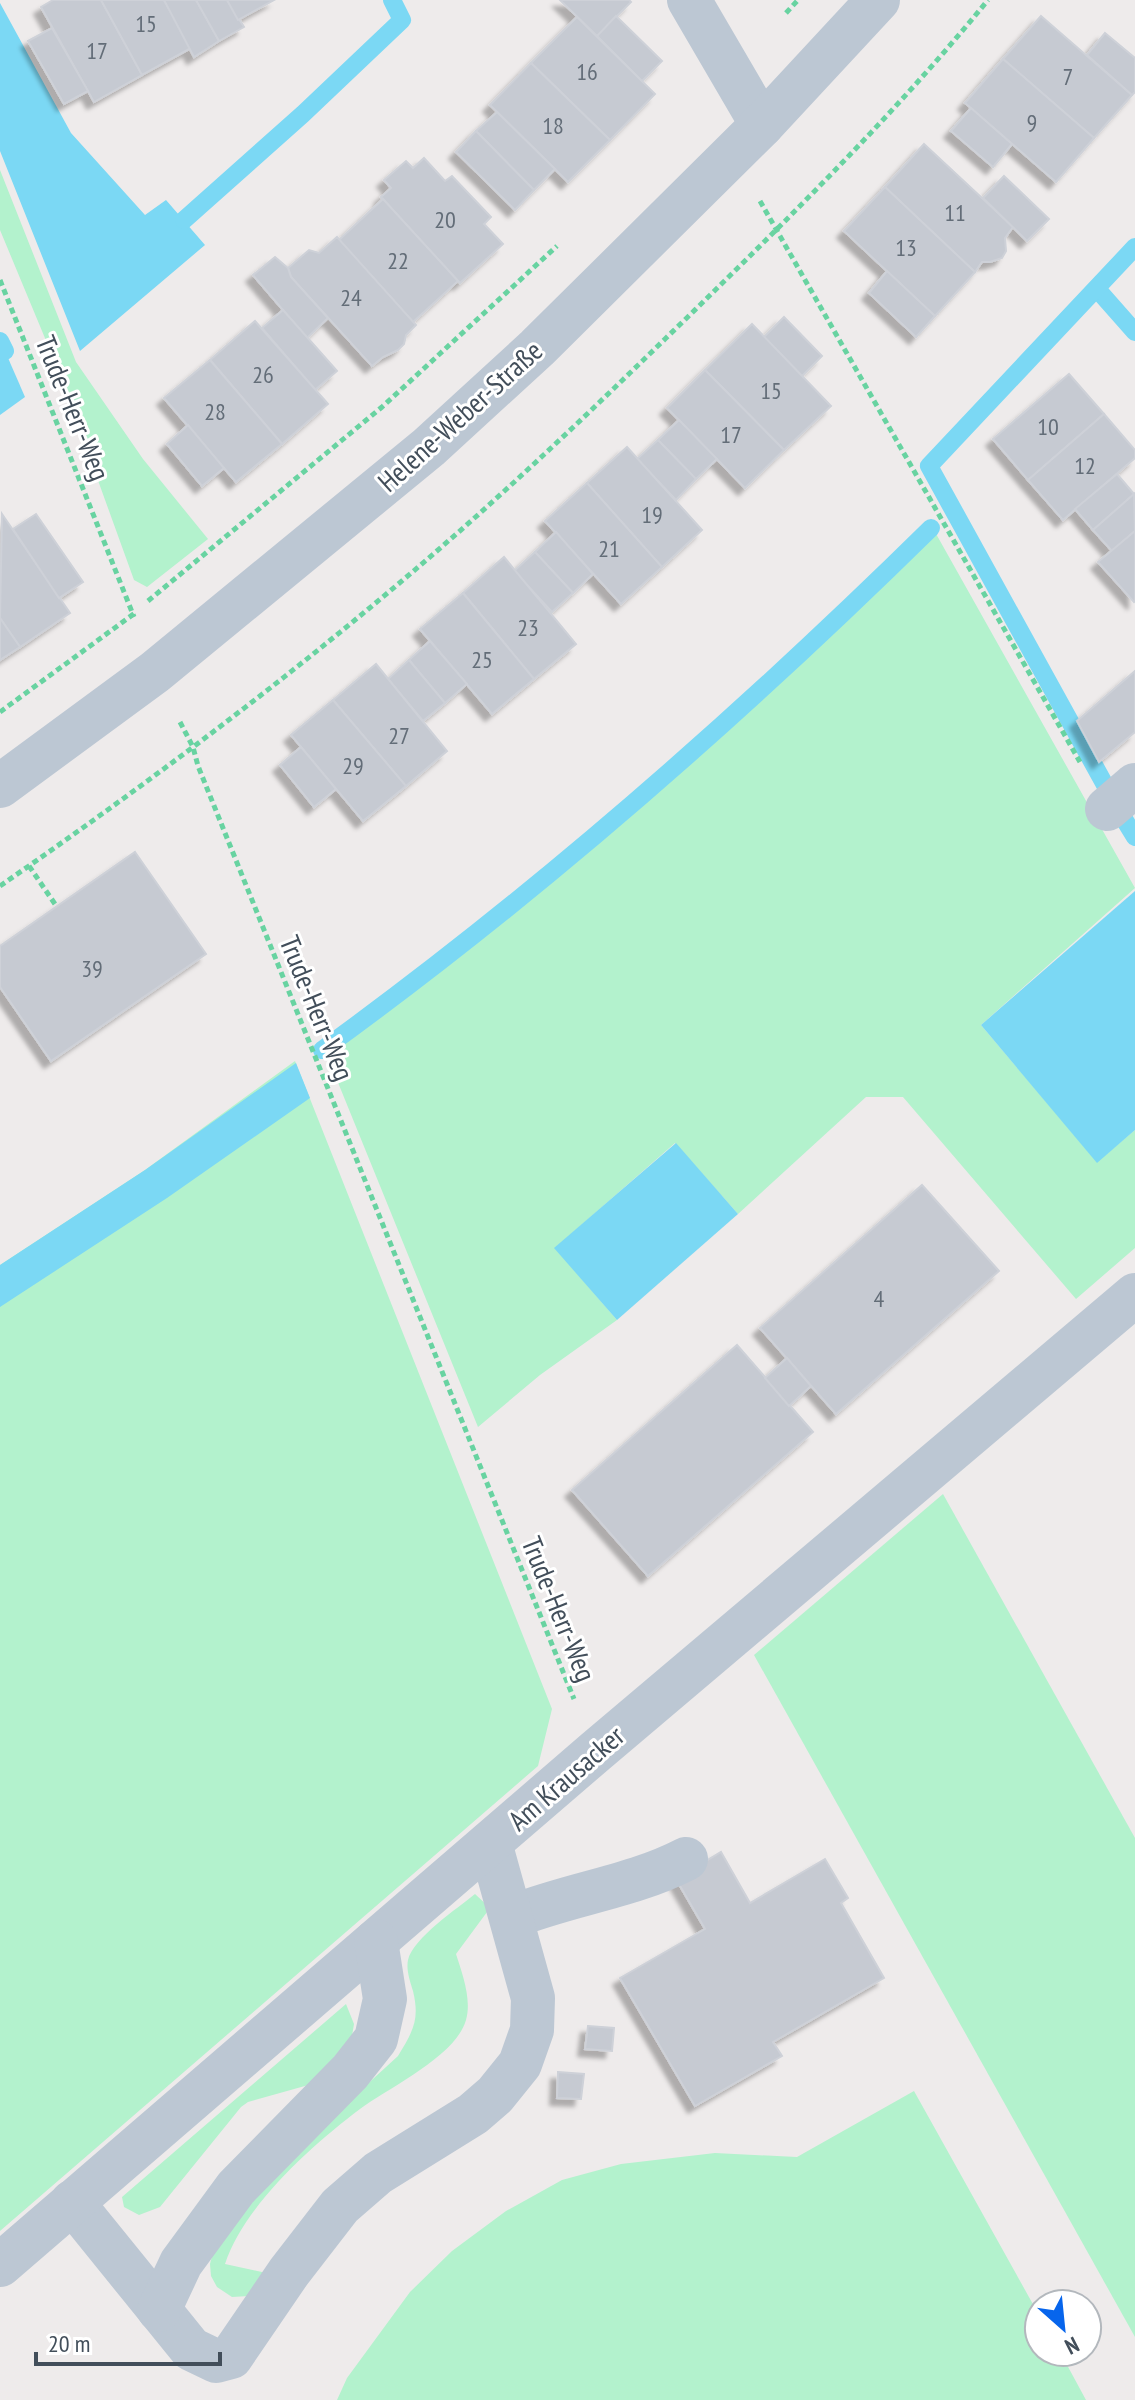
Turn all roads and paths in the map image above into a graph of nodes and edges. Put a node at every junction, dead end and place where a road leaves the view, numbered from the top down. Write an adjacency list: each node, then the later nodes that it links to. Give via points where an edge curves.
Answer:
1 (689, 0): 5 (street)
2 (798, 0): 5 (path)
3 (878, 0): 6 (street, Helene-Weber-Straße)
4 (988, 0): 7 (path)
5 (732, 72): 6 (street)
6 (747, 139): 7 (path); 11 (street, Helene-Weber-Straße, via 537,348 429,447)
7 (777, 230): 13 (path, via 480,513); 15 (path)
8 (558, 245): 10 (path, via 382,407)
9 (0, 280): 10 (path, Trude-Herr-Weg)
10 (133, 614): 11 (path, Trude-Herr-Weg); 12 (path)
11 (155, 672): 13 (path, Trude-Herr-Weg); 14 (street, Helene-Weber-Straße)
12 (0, 712)
13 (193, 747): 16 (path); 20 (path, Trude-Herr-Weg)
14 (0, 786)
15 (1121, 797)
16 (29, 866): 17 (path); 18 (path)
17 (0, 886)
18 (57, 907)
19 (1135, 1295): 20 (street, Am Krausacker)
20 (595, 1752): 21 (street, Am Krausacker)
21 (490, 1843): 23 (street); 24 (street, Am Krausacker)
22 (686, 1859): 23 (street, via 649,1876)
23 (512, 1917): 27 (street, via 533,1998 532,2030 520,2064 495,2095 378,2173 340,2206 231,2357 216,2361 191,2349)
24 (376, 1941): 25 (street, Am Krausacker); 27 (street, via 385,1999 376,2039 236,2188 181,2263)
25 (72, 2202): 26 (street, Am Krausacker); 27 (street)
26 (0, 2265)
27 (159, 2310)

